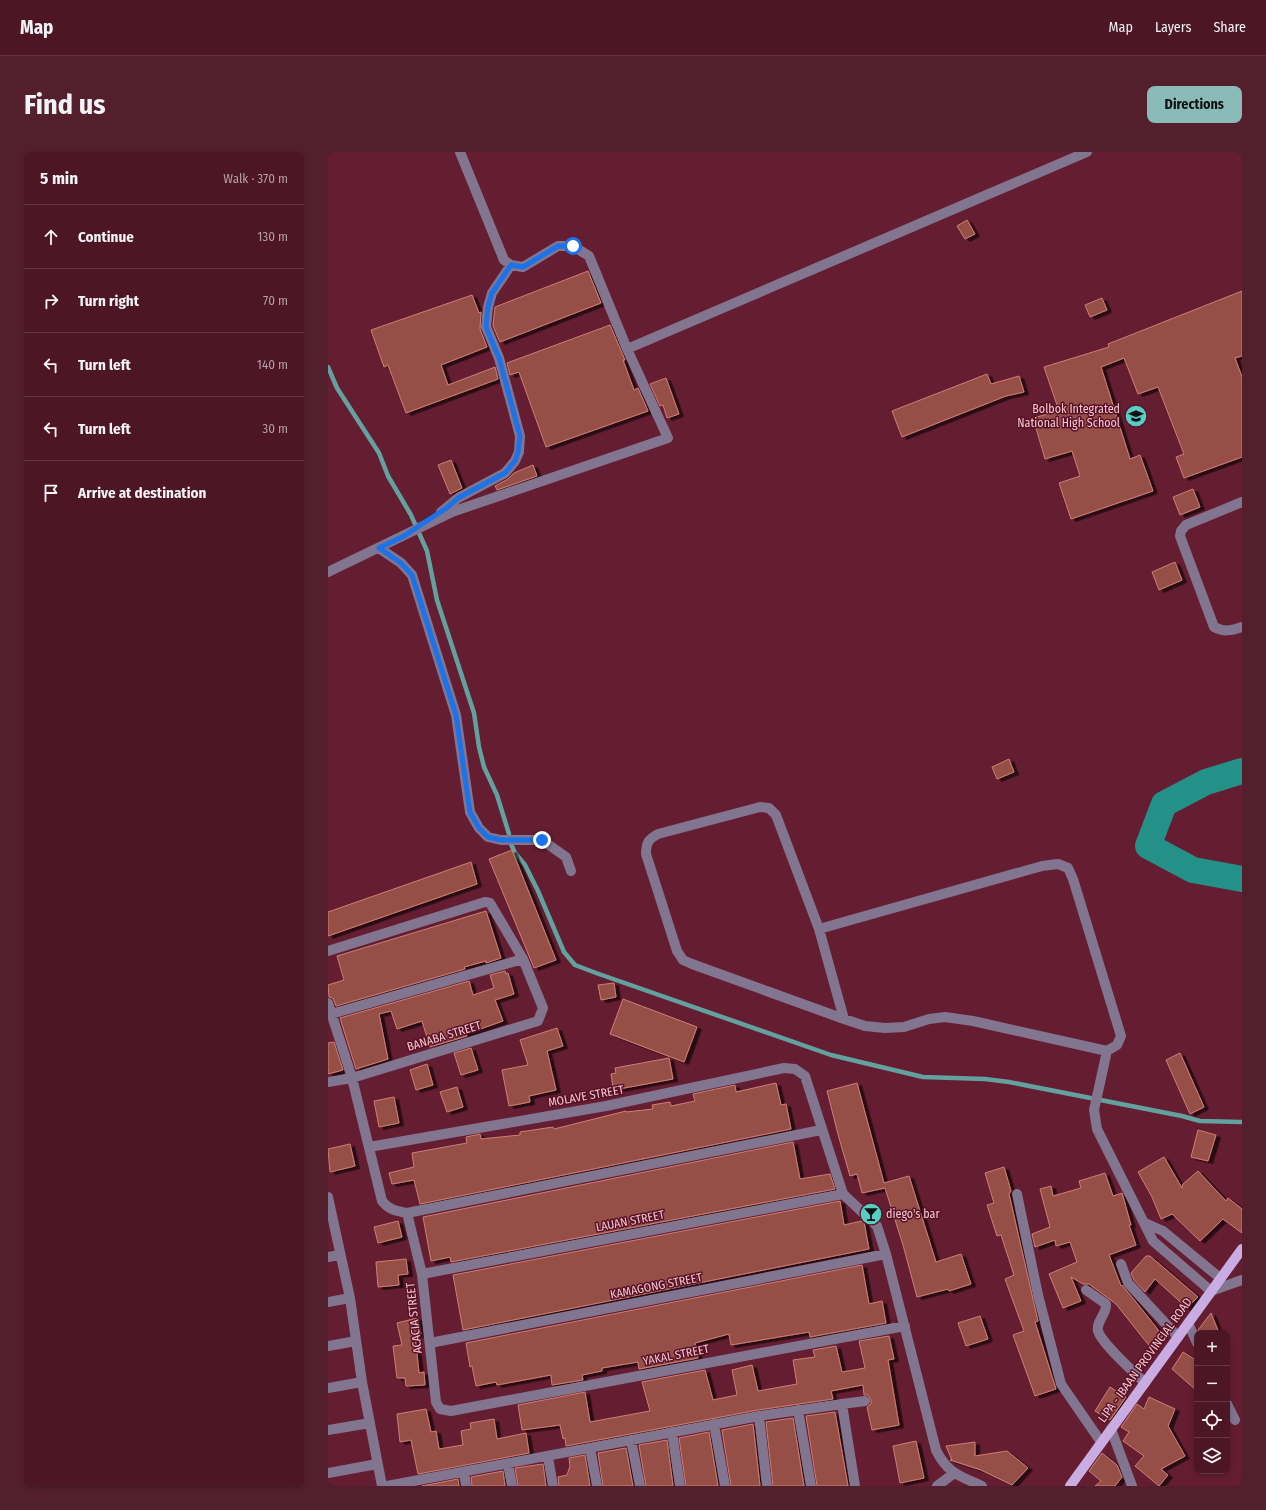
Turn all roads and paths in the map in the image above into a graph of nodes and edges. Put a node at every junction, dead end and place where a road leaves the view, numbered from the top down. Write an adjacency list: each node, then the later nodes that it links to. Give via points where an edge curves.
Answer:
1 (460, 152): 3 (street, via 504,260)
2 (1086, 152): 4 (street)
3 (511, 265): 4 (street, via 523,267 558,246 573,246 588,256); 6 (street, via 492,293 486,327 499,358 520,436 515,461 505,473 458,498)
4 (627, 349): 6 (street, via 668,438 452,512)
5 (1242, 502): 9 (street, via 1186,526 1180,536 1214,626 1222,631 1233,631)
6 (404, 536): 7 (street)
7 (379, 548): 8 (street); 10 (street, via 401,563 412,575 456,715 470,812 479,828 488,837 501,840 542,840 566,857)
8 (328, 572)
9 (1242, 627)
10 (571, 871)
11 (819, 929): 16 (street); 16 (street, via 776,815 769,808 760,808 658,834 649,839 646,854 677,951 683,960); 17 (street, via 1042,866 1058,864 1068,868 1074,879 1121,1036 1117,1045)
12 (328, 951): 13 (street, via 485,902 490,903)
13 (524, 959): 15 (street); 18 (street, BANABA STREET, via 543,1008 538,1021)
14 (328, 1003): 15 (street)
15 (331, 1014): 18 (street)
16 (844, 1019): 17 (street, via 865,1026 885,1028 904,1027 945,1017 973,1020)
17 (1107, 1051): 27 (street, via 1095,1106 1097,1129)
18 (352, 1078): 19 (street, BANABA STREET); 21 (street)
19 (328, 1082)
20 (821, 1130): 21 (street, MOLAVE STREET, via 805,1076 795,1069 784,1068 606,1106); 22 (street); 25 (street)
21 (369, 1147): 25 (street, via 382,1201 388,1208)
22 (843, 1194): 29 (street, via 878,1226); 33 (street, LAUAN STREET)
23 (1016, 1194): 63 (street, via 1061,1384)
24 (328, 1197): 26 (street)
25 (408, 1213): 33 (street, ACACIA STREET)
26 (330, 1215): 30 (street)
27 (1145, 1223): 34 (street, via 1163,1231); 37 (street, via 1153,1241)
28 (1242, 1249): 34 (main road, LIPA - IBAAN PROVINCIAL ROAD)
29 (886, 1254): 41 (street); 45 (street, KAMAGONG STREET)
30 (339, 1255): 31 (street); 38 (street)
31 (328, 1257)
32 (1121, 1264): 42 (street, via 1128,1283)
33 (422, 1274): 45 (street, ACACIA STREET)
34 (1220, 1278): 37 (main road, LIPA - IBAAN PROVINCIAL ROAD)
35 (1242, 1280): 37 (street)
36 (1086, 1290): 48 (street, via 1106,1304 1107,1308 1099,1322 1098,1331 1109,1347)
37 (1211, 1291): 40 (main road, LIPA - IBAAN PROVINCIAL ROAD)
38 (350, 1298): 39 (street); 44 (street)
39 (328, 1302)
40 (1188, 1323): 42 (main road, LIPA - IBAAN PROVINCIAL ROAD); 43 (street)
41 (905, 1326): 54 (street, YAKAL STREET); 70 (street, via 936,1450 942,1464)
42 (1178, 1336): 48 (main road, LIPA - IBAAN PROVINCIAL ROAD)
43 (1194, 1336)
44 (356, 1341): 46 (street); 47 (street)
45 (430, 1343): 54 (street, ACACIA STREET, via 436,1402 440,1409)
46 (328, 1346)
47 (362, 1382): 49 (street); 57 (street)
48 (1145, 1383): 59 (main road, LIPA - IBAAN PROVINCIAL ROAD)
49 (328, 1388)
50 (865, 1401): 51 (street)
51 (842, 1404): 52 (street); 83 (street)
52 (798, 1410): 55 (street); 82 (street)
53 (1230, 1410): 56 (street)
54 (451, 1411)
55 (759, 1416): 58 (street); 81 (street)
56 (1235, 1420)
57 (370, 1423): 60 (street); 66 (street)
58 (714, 1424): 61 (street); 80 (street)
59 (1111, 1429): 63 (main road, LIPA - IBAAN PROVINCIAL ROAD); 87 (street)
60 (328, 1430)
61 (672, 1432): 62 (street); 79 (street)
62 (631, 1440): 64 (street); 78 (street)
63 (1102, 1442): 86 (main road, LIPA - IBAAN PROVINCIAL ROAD)
64 (590, 1448): 65 (street); 77 (street)
65 (548, 1456): 67 (street); 76 (street)
66 (377, 1464): 69 (street); 72 (street)
67 (508, 1464): 68 (street); 75 (street)
68 (464, 1472): 71 (street); 74 (street)
69 (328, 1473)
70 (953, 1474): 84 (street); 85 (street)
71 (422, 1483): 73 (street)
72 (382, 1486)
73 (387, 1486)
74 (466, 1486)
75 (512, 1486)
76 (553, 1486)
77 (597, 1486)
78 (640, 1486)
79 (680, 1486)
80 (725, 1486)
81 (767, 1486)
82 (811, 1486)
83 (855, 1486)
84 (937, 1486)
85 (982, 1486)
86 (1070, 1486)
87 (1132, 1486)

